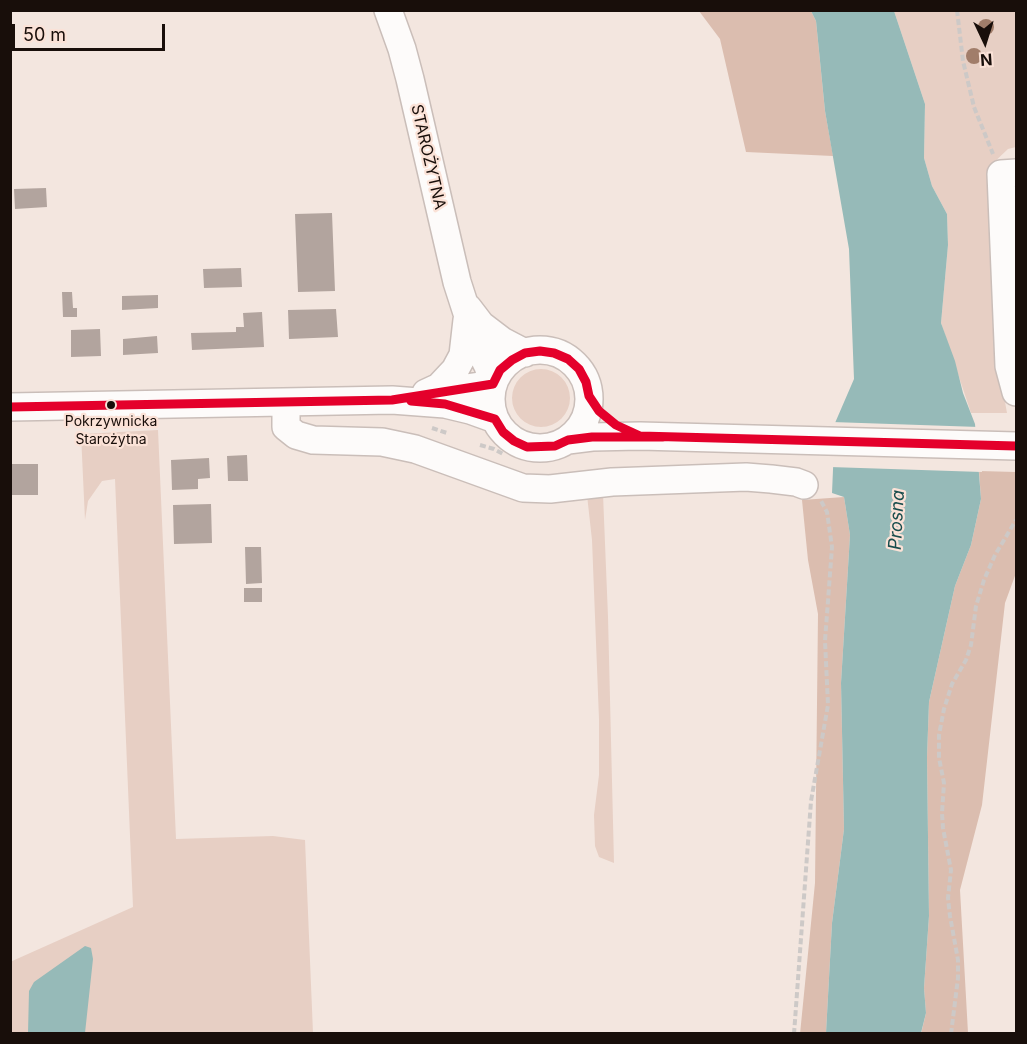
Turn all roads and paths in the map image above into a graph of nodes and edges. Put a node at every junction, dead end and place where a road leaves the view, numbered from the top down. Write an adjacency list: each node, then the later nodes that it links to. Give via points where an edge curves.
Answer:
1 (388, 10): 4 (street, STAROŻYTNA, via 402,49)
2 (957, 10): 3 (path, via 974,107)
3 (1009, 174): 7 (street, via 1009,366)
4 (466, 310): 5 (street, STAROŻYTNA, via 502,341); 6 (street, STAROŻYTNA); 8 (street, via 463,355 439,387)
5 (525, 353): 6 (street, via 500,370); 9 (street, via 540,351 568,359 582,375)
6 (493, 384): 8 (street); 13 (street)
7 (1017, 392)
8 (425, 394): 10 (street)
9 (589, 396): 16 (street, via 616,425); 17 (street, via 580,428)
10 (392, 400): 11 (street); 13 (street, via 445,404)
11 (286, 402): 12 (street); 21 (street, via 286,427 296,435 415,449 523,488 746,477)
12 (10, 407)
13 (495, 419): 17 (street, via 503,432 527,447 555,446)
14 (430, 427): 15 (path)
15 (448, 434)
16 (640, 436): 17 (street); 19 (street)
17 (568, 440)
18 (477, 445): 20 (path)
19 (1016, 446)
20 (494, 449)
21 (804, 485): 23 (path, via 822,501 832,547 825,641 828,705 811,801)
22 (1017, 519): 24 (path, via 984,580 971,645 952,684 939,735 943,828 951,870 948,898 958,960)
23 (794, 1034)
24 (951, 1034)

